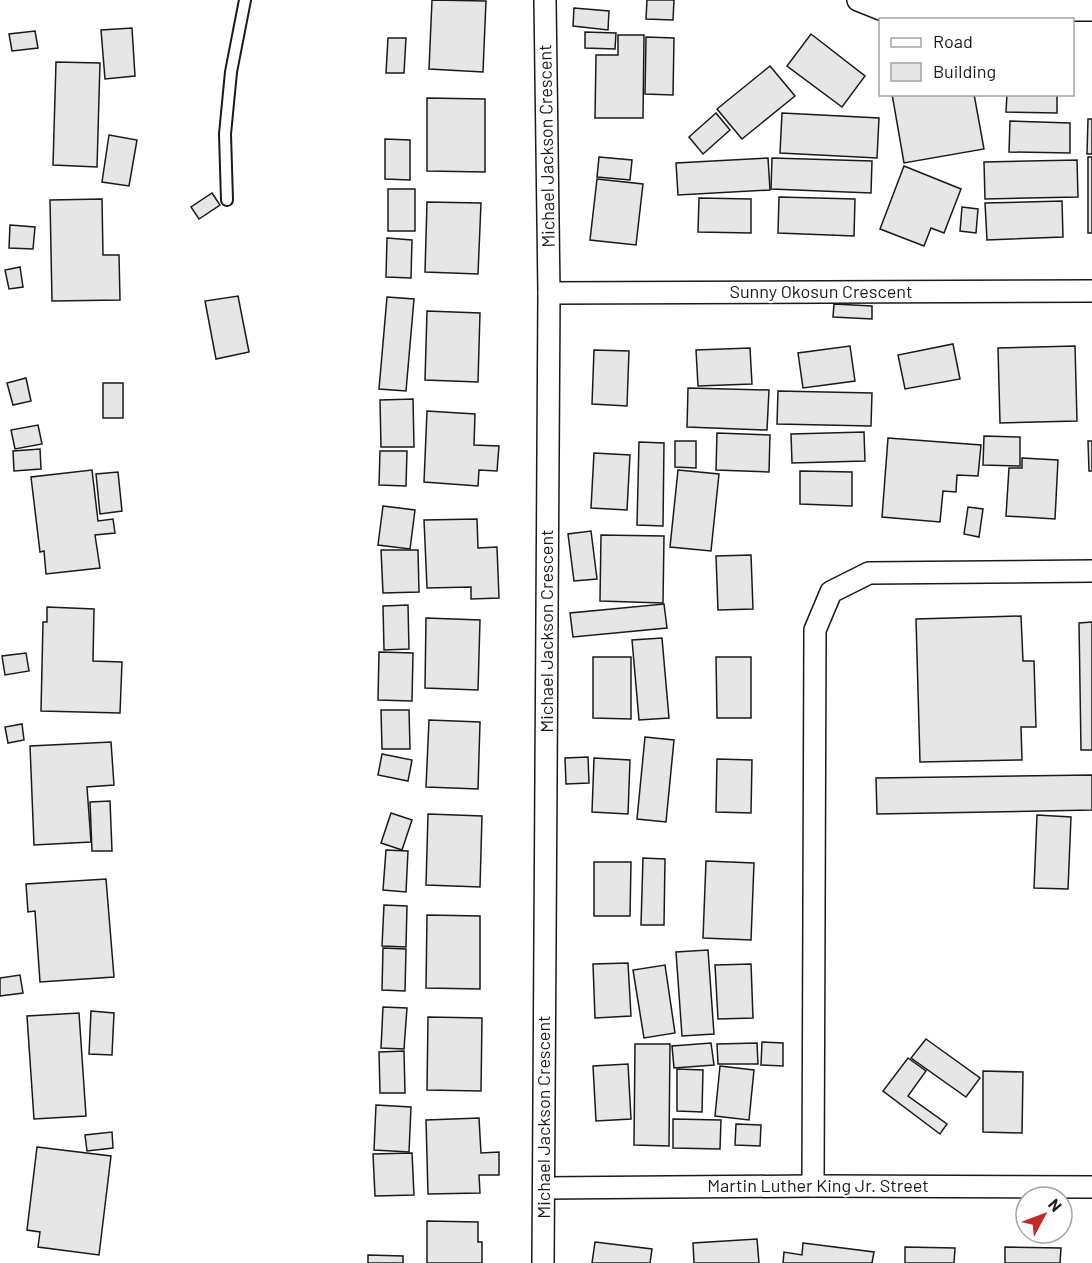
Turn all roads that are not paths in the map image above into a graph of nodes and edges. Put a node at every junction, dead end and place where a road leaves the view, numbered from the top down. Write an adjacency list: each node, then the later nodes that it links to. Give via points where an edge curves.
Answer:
1 (245, 0): 5 (lane, via 231,72 225,134)
2 (545, 0): 7 (street, Michael Jackson Crescent)
3 (858, 0): 4 (street, via 883,10)
4 (1085, 6)
5 (227, 200)
6 (1092, 291): 7 (street, Sunny Okosun Crescent)
7 (549, 293): 11 (street, Michael Jackson Crescent)
8 (1092, 571): 9 (street, via 869,573 831,592 815,630)
9 (813, 1186): 10 (street, Martin Luther King Jr. Street); 11 (street, Martin Luther King Jr. Street)
10 (1092, 1187)
11 (544, 1188): 12 (street, Michael Jackson Crescent)
12 (543, 1263)

